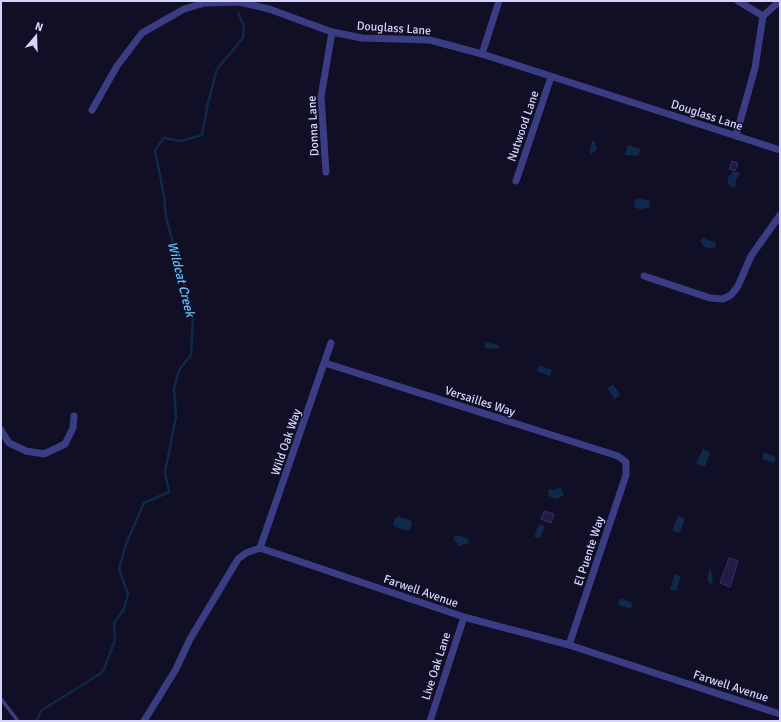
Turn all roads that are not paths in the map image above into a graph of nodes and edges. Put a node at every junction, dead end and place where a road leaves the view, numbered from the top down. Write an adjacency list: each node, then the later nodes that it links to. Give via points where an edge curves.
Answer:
1 (498, 1): 6 (street)
2 (738, 1): 4 (street)
3 (780, 1): 4 (street)
4 (763, 16): 9 (street, via 756,68)
5 (332, 32): 6 (street, Douglass Lane, via 362,38 430,40); 8 (street, Douglass Lane, via 269,9 239,2 205,3 184,9 142,33 117,66); 11 (street, Donna Lane, via 321,97)
6 (482, 54): 7 (street, Douglass Lane)
7 (551, 77): 9 (street, Douglass Lane); 12 (street, Nutwood Lane)
8 (92, 110)
9 (736, 136): 10 (street, Douglass Lane)
10 (780, 150)
11 (326, 172)
12 (516, 182)
13 (780, 215): 14 (street, via 751,256 738,286 731,295 723,299 710,298)
14 (644, 276)
15 (331, 343): 16 (street, Wild Oak Way)
16 (325, 363): 19 (street, Versailles Way, via 618,456); 20 (street, Wild Oak Way)
17 (74, 416): 18 (street, via 65,444 44,454 26,451 9,444)
18 (1, 430)
19 (626, 462): 22 (street, El Puente Way, via 626,474)
20 (260, 548): 21 (street, Farwell Avenue); 26 (street, via 238,559)
21 (464, 617): 22 (street, Farwell Avenue); 27 (street, Live Oak Lane)
22 (569, 645): 24 (street, Farwell Avenue)
23 (1, 700): 25 (lane)
24 (780, 714)
25 (18, 721)
26 (144, 721)
27 (430, 721)

